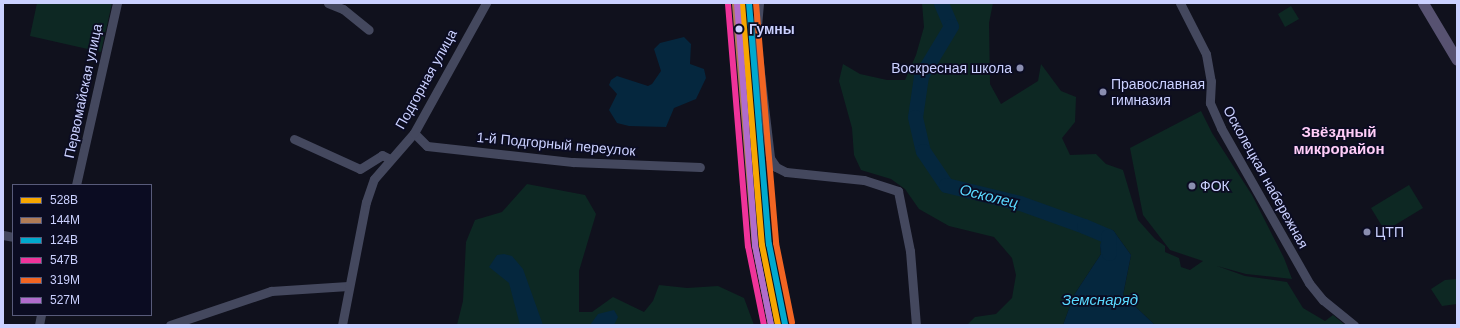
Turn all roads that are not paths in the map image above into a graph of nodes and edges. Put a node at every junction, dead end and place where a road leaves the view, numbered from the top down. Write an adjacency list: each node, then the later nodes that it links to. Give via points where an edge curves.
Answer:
1 (117, 3): 13 (street, Первомайская улица)
2 (328, 3): 7 (street, via 343,9)
3 (486, 3): 9 (street, Подгорная улица)
4 (759, 3): 17 (street, via 758,53 770,158 776,167 786,172 864,180 898,191 910,251)
5 (1180, 3): 18 (street, Осколецкая набережная, via 1206,54 1211,81 1210,103 1221,128 1309,283 1323,300)
6 (1423, 3): 8 (main road)
7 (369, 30)
8 (1457, 60)
9 (414, 133): 11 (street, Подгорная улица); 12 (street, 1-й Подгорный переулок, via 427,146 435,147 573,162)
10 (294, 140): 11 (street, via 360,169 382,155)
11 (390, 159): 14 (street, Подгорная улица, via 374,179 370,190)
12 (700, 167)
13 (76, 184)
14 (348, 286): 15 (street, via 271,291); 16 (street, Подгорная улица)
15 (170, 325)
16 (342, 325)
17 (916, 325)
18 (1354, 325)

